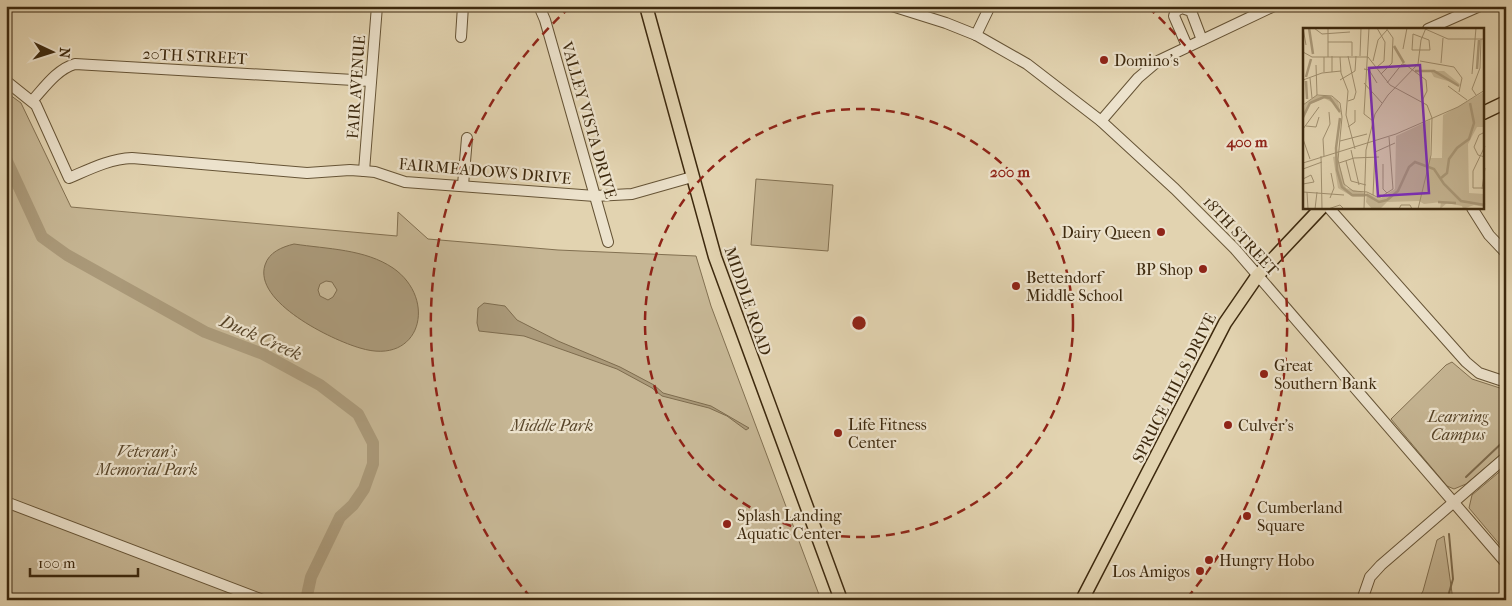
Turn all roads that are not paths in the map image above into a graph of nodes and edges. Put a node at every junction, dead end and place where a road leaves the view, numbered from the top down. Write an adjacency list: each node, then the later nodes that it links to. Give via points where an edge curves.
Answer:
1 (377, 6): 15 (street, FAIR AVENUE)
2 (463, 6): 11 (street)
3 (539, 6): 24 (street, VALLEY VISTA DRIVE)
4 (646, 6): 22 (main road, MIDDLE ROAD)
5 (892, 6): 10 (street, 18TH STREET)
6 (990, 6): 10 (street)
7 (1274, 6): 12 (street)
8 (1480, 6): 9 (street)
9 (1430, 28)
10 (976, 35): 19 (street, 18TH STREET, via 1032,68)
11 (461, 37)
12 (1202, 40): 13 (street); 13 (street, via 1191,11 1182,8 1174,16)
13 (1187, 46): 19 (street, via 1158,61 1140,76)
14 (6, 81): 16 (street)
15 (371, 81): 16 (street, 20TH STREET, via 75,64 58,73); 21 (street, FAIR AVENUE)
16 (32, 101): 21 (street, FAIRMEADOWS DRIVE, via 69,178 102,164 132,158 307,174)
17 (1506, 102): 18 (main road)
18 (1484, 113)
19 (1101, 121): 30 (street, 18TH STREET, via 1188,201)
20 (467, 138): 23 (street)
21 (364, 171): 23 (street, FAIRMEADOWS DRIVE, via 405,182)
22 (692, 177): 24 (street, FAIRMEADOWS DRIVE, via 632,194); 38 (main road, MIDDLE ROAD, via 725,289)
23 (463, 185): 24 (street, FAIRMEADOWS DRIVE)
24 (595, 196): 28 (street, VALLEY VISTA DRIVE)
25 (1320, 209): 30 (main road, SPRUCE HILLS DRIVE)
26 (1330, 209): 31 (street, via 1466,362 1479,373)
27 (1473, 209): 29 (street, via 1489,235)
28 (608, 242)
29 (1506, 253)
30 (1258, 275): 34 (street, 18TH STREET); 36 (main road, SPRUCE HILLS DRIVE, via 1211,347)
31 (1506, 382)
32 (1506, 457): 34 (street)
33 (6, 502): 37 (street)
34 (1455, 502): 35 (street, 18TH STREET); 39 (street, via 1373,572)
35 (1506, 563)
36 (1085, 599)
37 (263, 600)
38 (841, 600)
39 (1362, 600)

